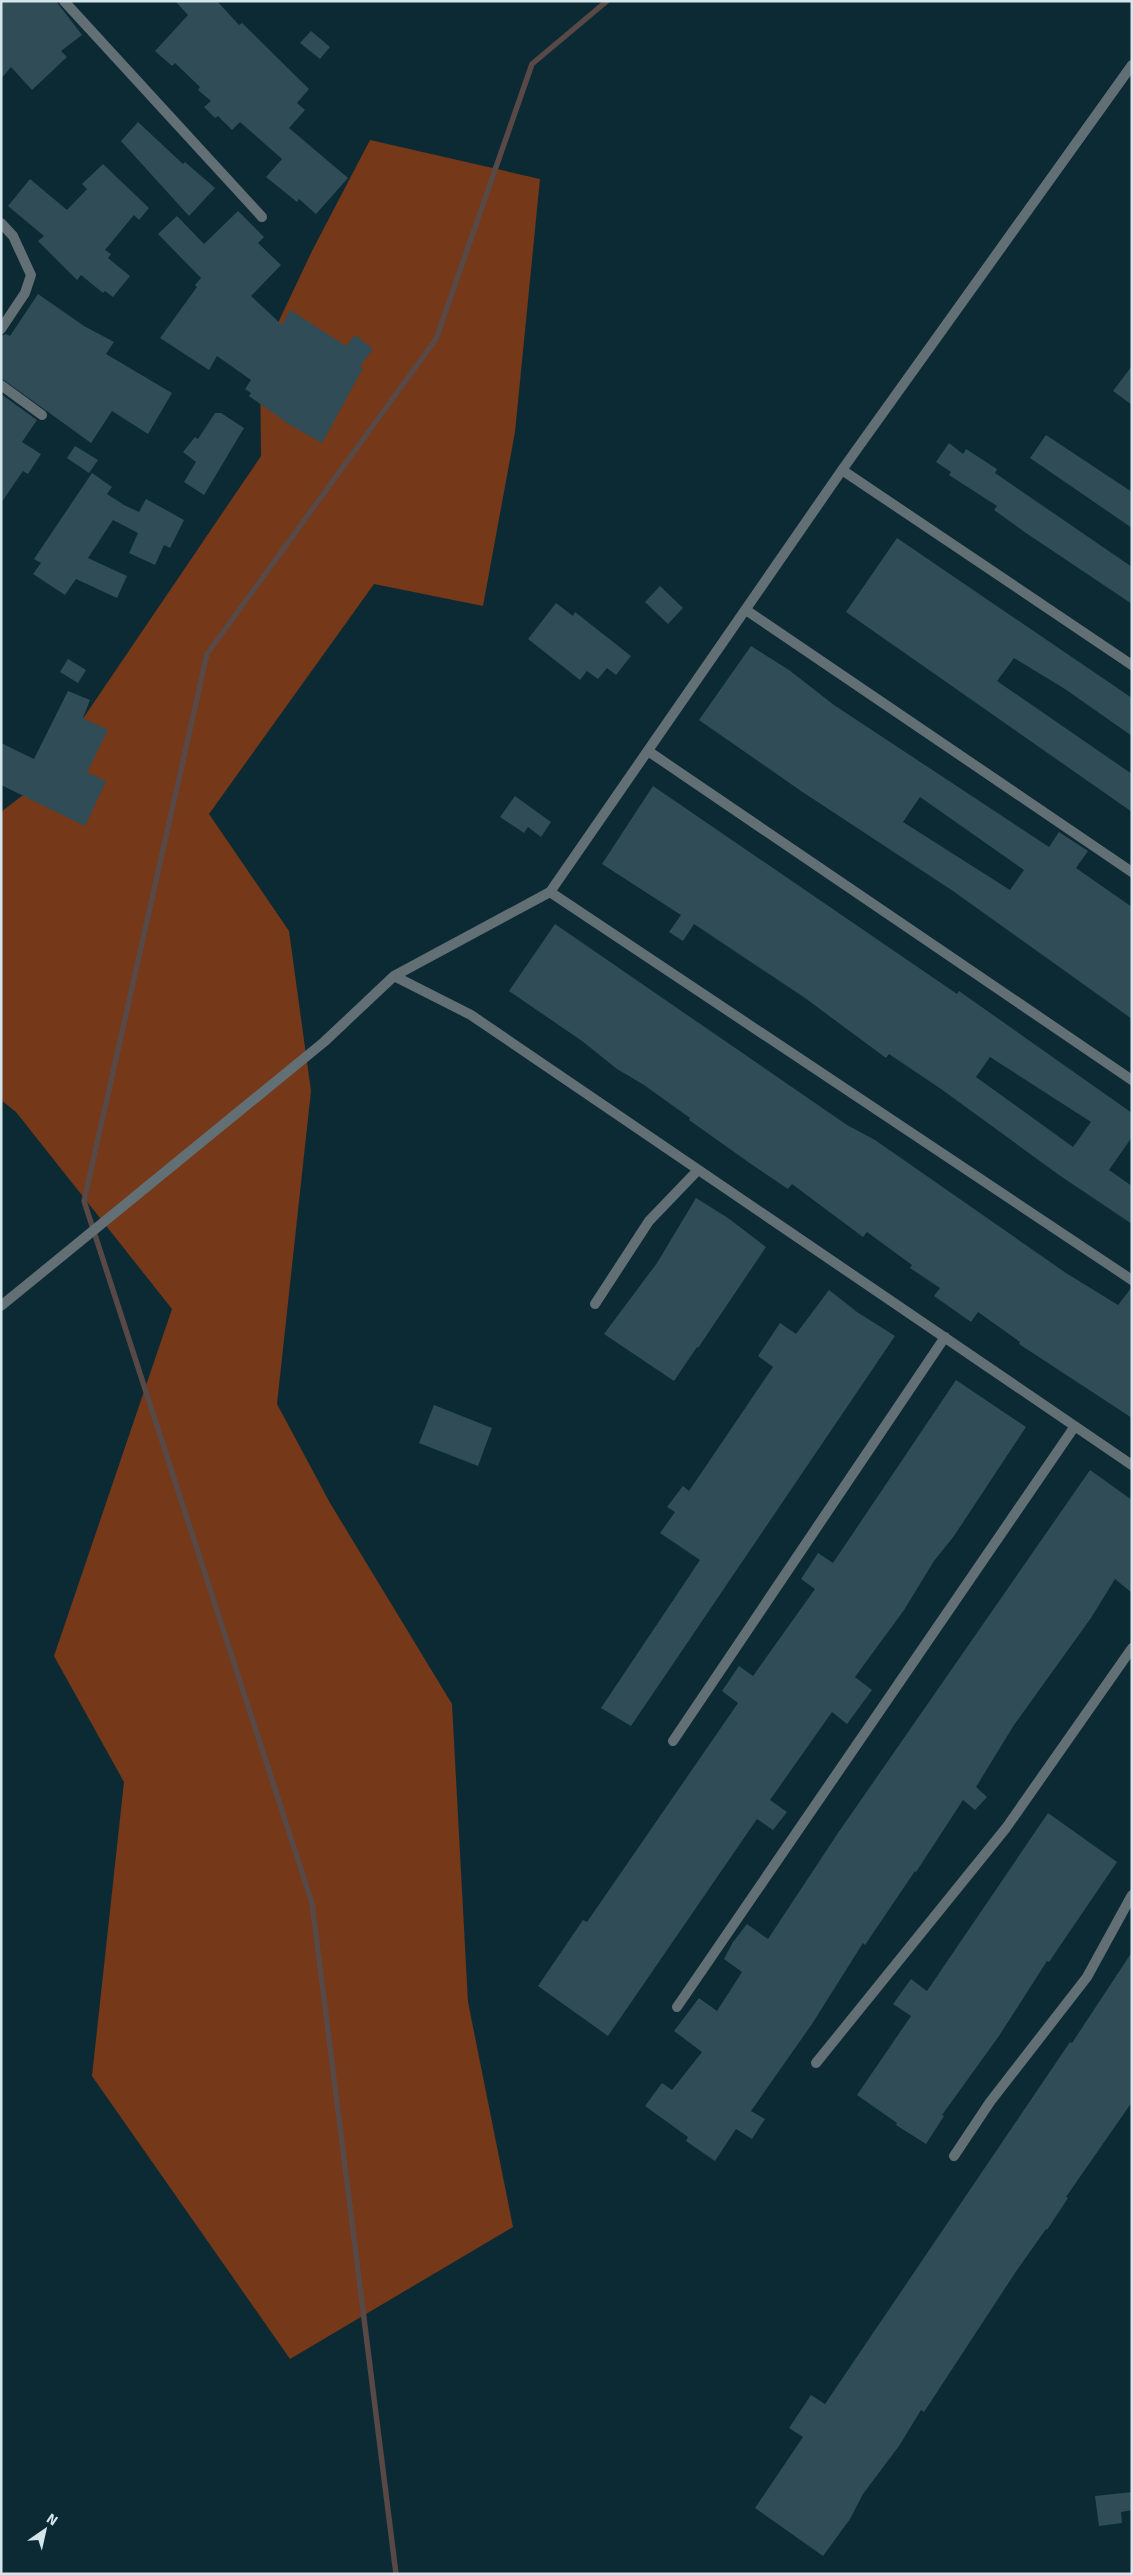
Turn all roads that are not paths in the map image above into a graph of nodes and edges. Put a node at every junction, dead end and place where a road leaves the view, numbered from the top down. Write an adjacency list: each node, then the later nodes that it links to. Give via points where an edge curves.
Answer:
1 (64, 1): 3 (street)
2 (1132, 65): 8 (street)
3 (262, 217)
4 (1, 223): 5 (street, via 13,236 31,274 25,292)
5 (1, 329)
6 (1, 385): 7 (street)
7 (42, 415)
8 (842, 470): 9 (street); 10 (street)
9 (746, 610): 11 (street); 12 (street)
10 (1132, 666)
11 (648, 751): 13 (street); 15 (street)
12 (1132, 872)
13 (550, 892): 14 (street); 17 (street)
14 (394, 976): 16 (street, via 471,1015); 19 (street, via 324,1042)
15 (1132, 1080)
16 (698, 1170): 18 (street, via 650,1221); 20 (street)
17 (1132, 1280)
18 (595, 1304)
19 (1, 1306)
20 (944, 1337): 21 (street); 24 (street)
21 (1075, 1426): 22 (street); 26 (street)
22 (1132, 1465)
23 (1132, 1648): 27 (street, via 1006,1828)
24 (672, 1740)
25 (1132, 1895): 28 (street, via 1087,1977 990,2102)
26 (677, 2007)
27 (816, 2063)
28 (954, 2156)

